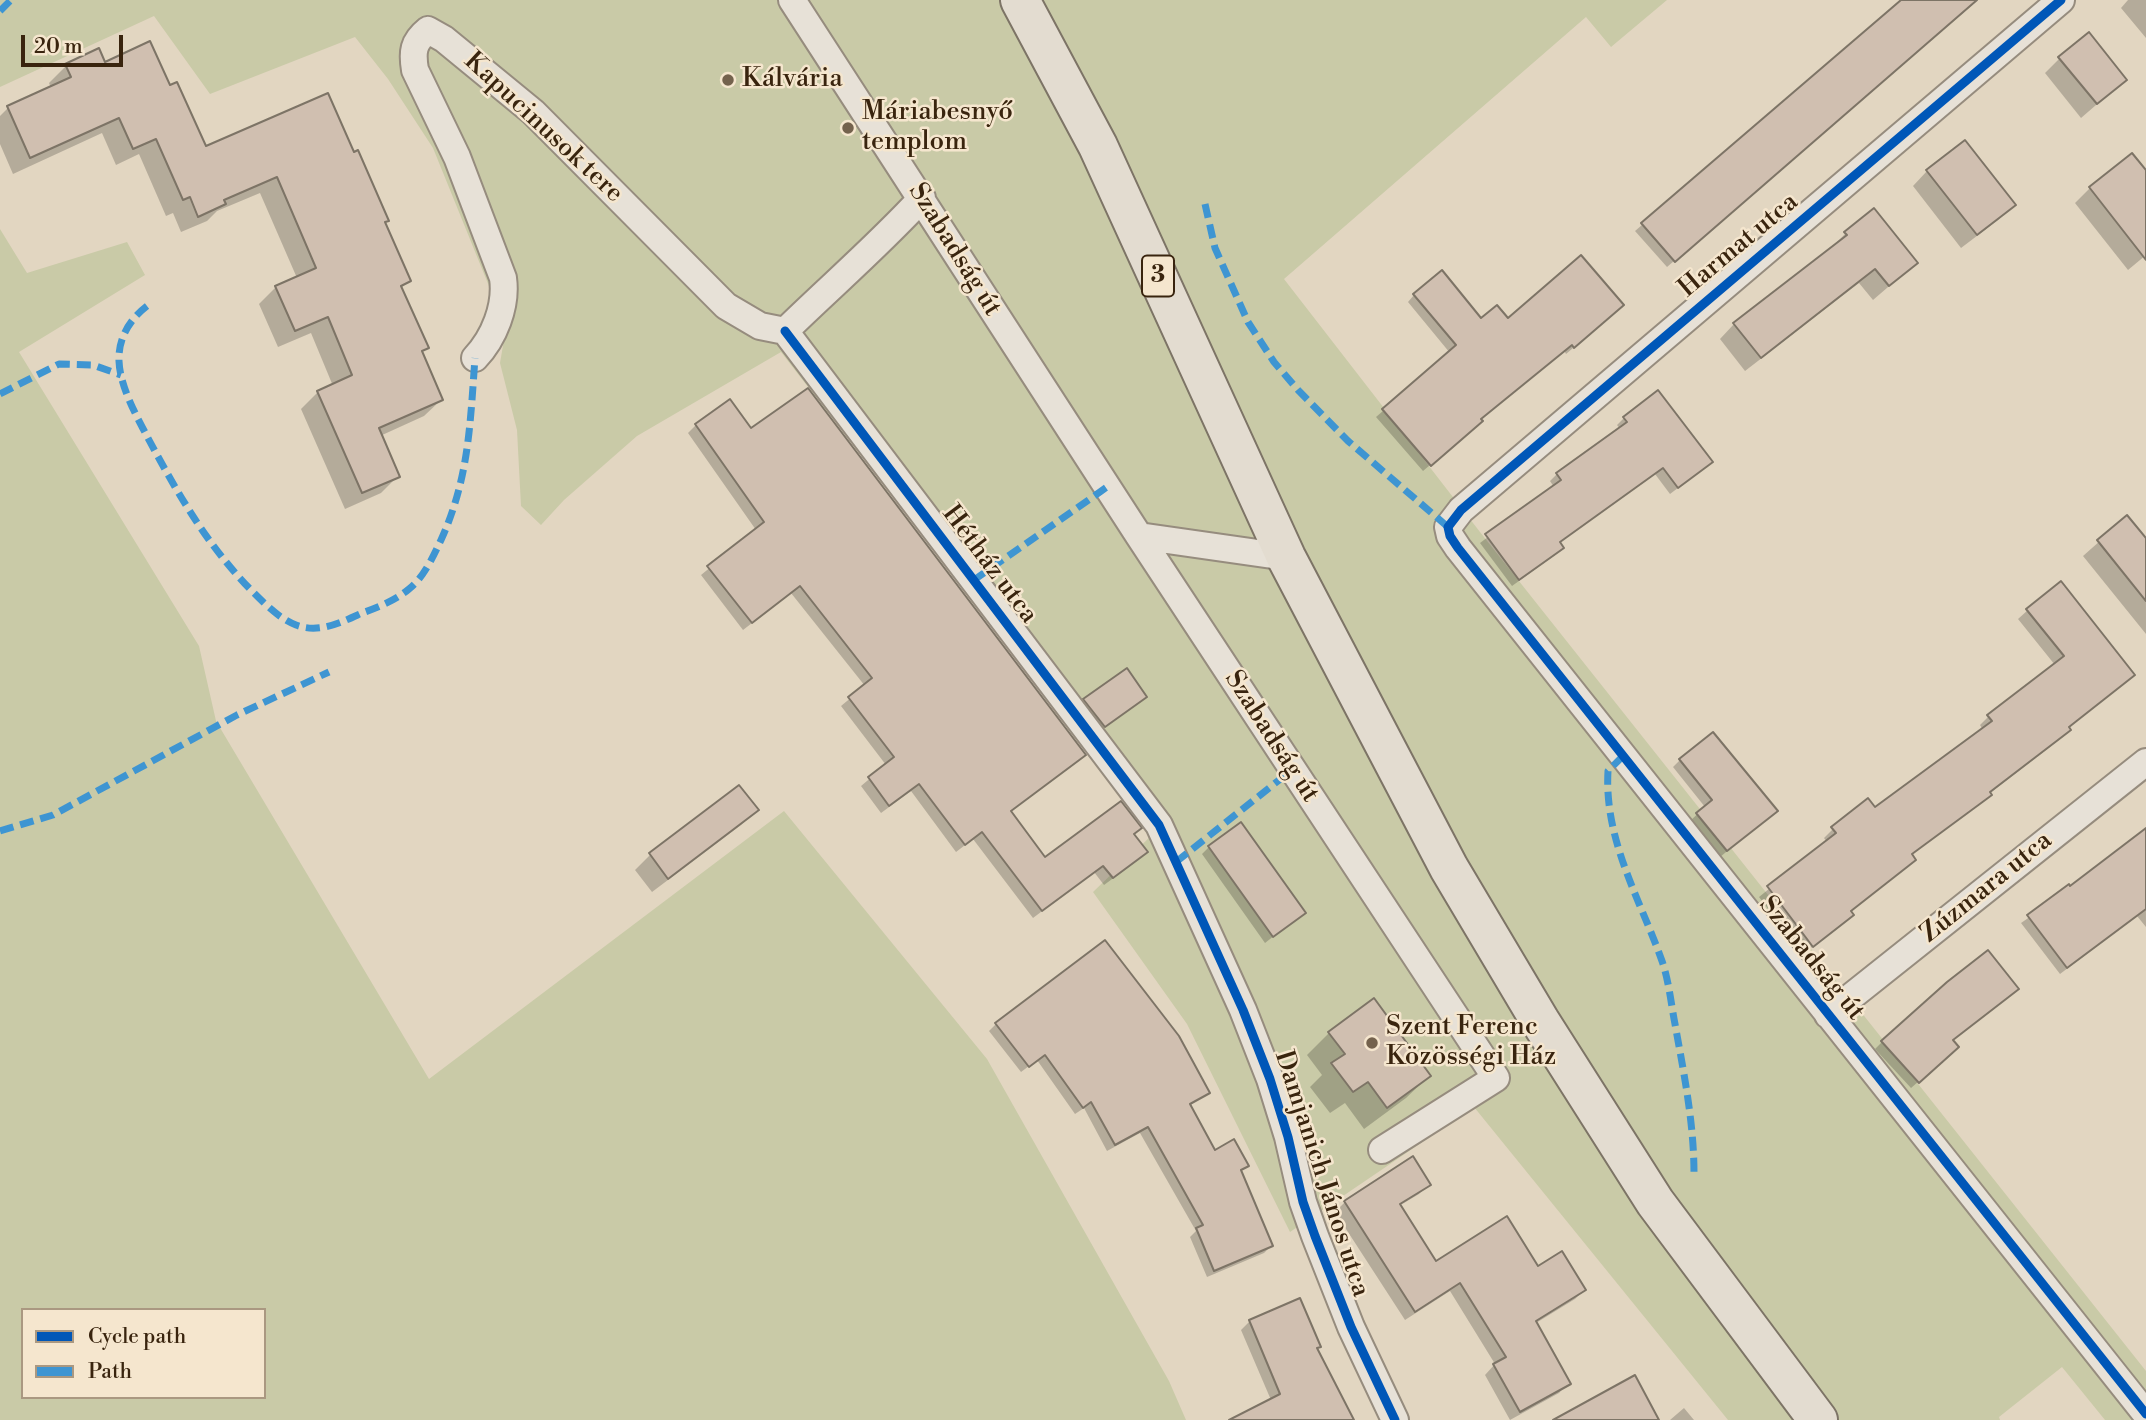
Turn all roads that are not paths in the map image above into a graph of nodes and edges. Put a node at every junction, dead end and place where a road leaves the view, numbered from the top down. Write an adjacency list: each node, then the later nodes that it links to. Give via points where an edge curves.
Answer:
1 (792, 0): 4 (street, Szabadság út)
2 (1020, 0): 9 (main road, 3, via 1098,146)
3 (2061, 0): 7 (street, Harmat utca, via 1461,510)
4 (922, 198): 5 (street, via 872,252); 8 (street, Szabadság út)
5 (785, 331): 6 (street, Kapucinusok tere, via 760,326 726,306 533,112 428,30 414,44 415,70 457,157 505,291 502,308); 11 (street, Hétház utca)
6 (475, 358)
7 (1448, 527): 12 (street, Szabadság út, via 1458,548)
8 (1139, 536): 9 (street); 13 (street, Szabadság út, via 1496,1078)
9 (1286, 556): 16 (main road, 3, via 1449,868 1547,1032 1656,1202)
10 (2146, 762): 12 (street, Zúzmara utca)
11 (1159, 825): 15 (street, Damjanich János utca, via 1243,1010 1288,1137 1315,1236 1351,1328)
12 (1828, 1015): 14 (street, Szabadság út)
13 (1382, 1150)
14 (2146, 1414)
15 (1395, 1420)
16 (1818, 1420)

